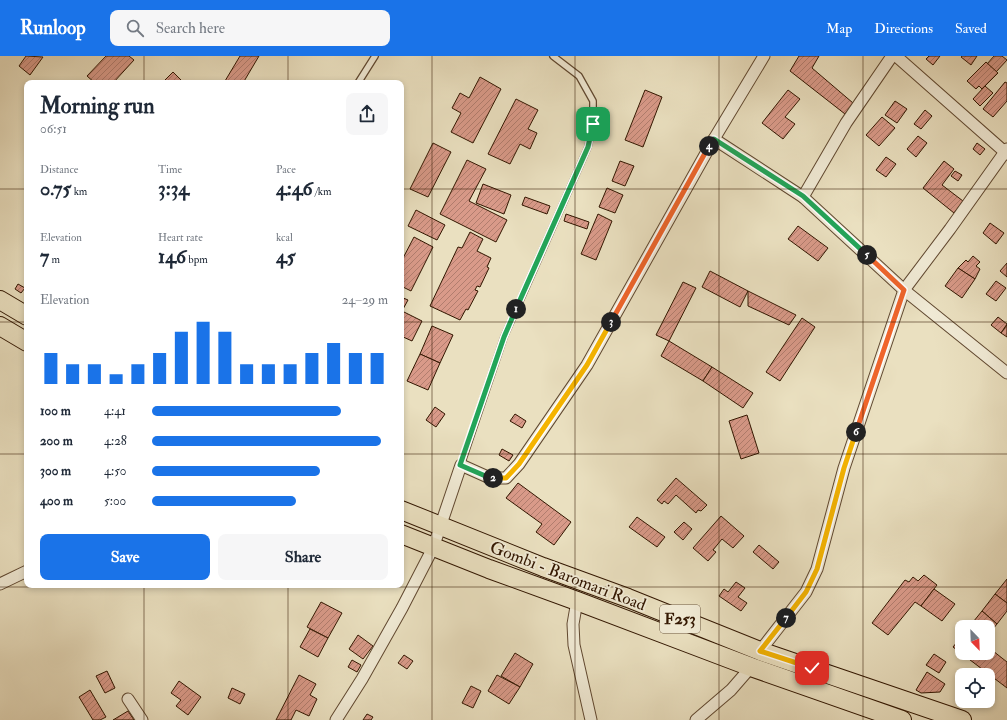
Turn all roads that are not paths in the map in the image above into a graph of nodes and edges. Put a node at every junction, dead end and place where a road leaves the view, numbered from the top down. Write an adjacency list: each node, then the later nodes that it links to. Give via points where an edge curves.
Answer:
1 (375, 56): 6 (lane)
2 (553, 56): 16 (lane, via 578,76 592,101 593,124 588,147 504,337)
3 (764, 56): 7 (street)
4 (892, 56): 9 (street, via 846,123)
5 (896, 56): 8 (street)
6 (360, 80)
7 (714, 139): 9 (street); 16 (street, via 587,365 519,464 506,478 490,478)
8 (1006, 152): 10 (street)
9 (803, 196): 10 (street)
10 (904, 290): 15 (street); 24 (street, via 844,468 817,569 806,592)
11 (0, 300): 12 (main road)
12 (24, 314)
13 (0, 326): 14 (main road)
14 (24, 340)
15 (1007, 373)
16 (460, 465): 18 (street)
17 (404, 511): 18 (main road, Gombi - Baromari Road / F253)
18 (440, 527): 20 (street); 24 (main road, Gombi - Baromari Road / F253)
19 (404, 535): 20 (main road, Gombi - Baromari Road / F253)
20 (432, 548): 23 (main road, Gombi - Baromari Road / F253); 28 (street, via 395,621)
21 (24, 572): 22 (street)
22 (0, 584)
23 (577, 601): 25 (main road, Gombi - Baromari Road / F253); 29 (street, via 573,624 574,645)
24 (760, 651): 32 (main road, Gombi - Baromari Road / F253)
25 (751, 668): 30 (street, via 732,690); 31 (main road, Gombi - Baromari Road / F253)
26 (128, 699): 27 (street)
27 (142, 720)
28 (336, 720)
29 (592, 720)
30 (696, 720)
31 (902, 720)
32 (962, 720)

